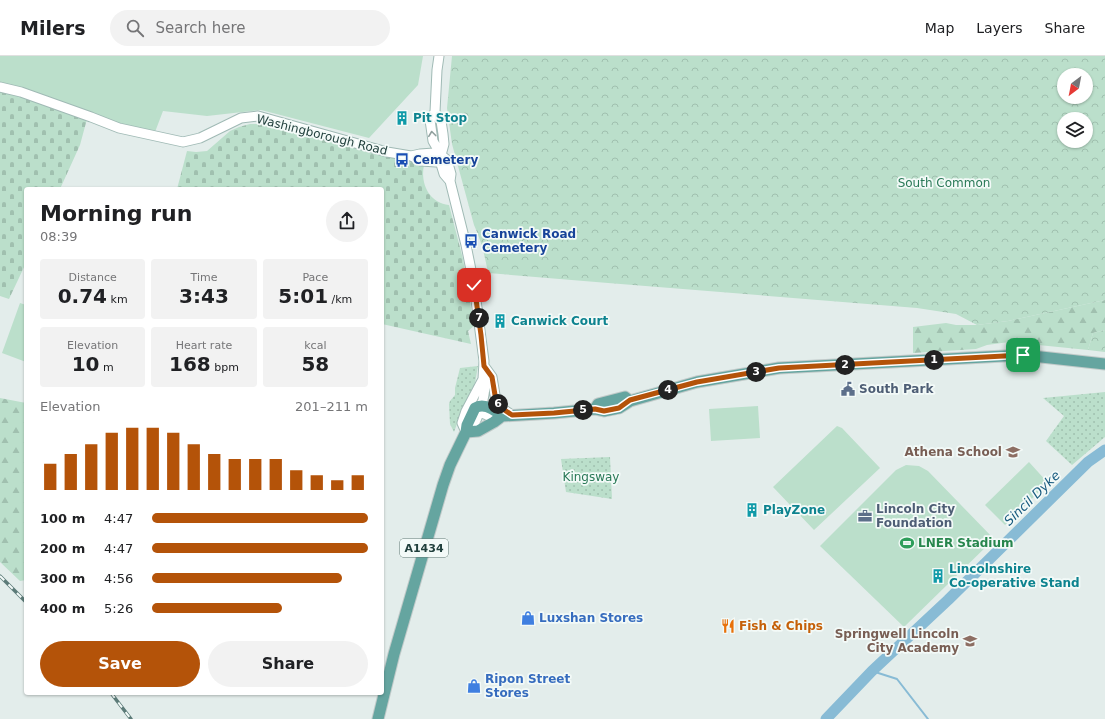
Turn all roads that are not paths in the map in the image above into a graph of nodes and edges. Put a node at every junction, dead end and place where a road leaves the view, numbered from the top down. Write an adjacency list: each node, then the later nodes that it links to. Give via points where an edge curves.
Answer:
1 (439, 56): 3 (main road, via 435,112 441,121 444,144)
2 (0, 87): 3 (main road, Washingborough Road, via 91,116 119,128 183,142 200,138 241,118 258,116 387,152 411,156 421,161 436,162)
3 (441, 155): 5 (main road, via 447,160 451,174 450,181 466,245 474,285)
4 (1105, 364): 9 (main road, via 1023,355 779,368 697,382 630,400 619,408 604,411 595,409)
5 (484, 366): 6 (main road); 9 (main road, via 492,377 496,401)
6 (483, 379): 7 (main road); 8 (main road, via 485,388)
7 (475, 394): 8 (main road); 10 (main road, via 462,422)
8 (479, 408): 9 (main road); 10 (main road, A1434, via 474,411)
9 (507, 415): 10 (main road, via 478,431)
10 (466, 432): 11 (main road, A1434, via 443,485)
11 (384, 692)
12 (383, 695): 13 (main road, A1434)
13 (377, 719)

